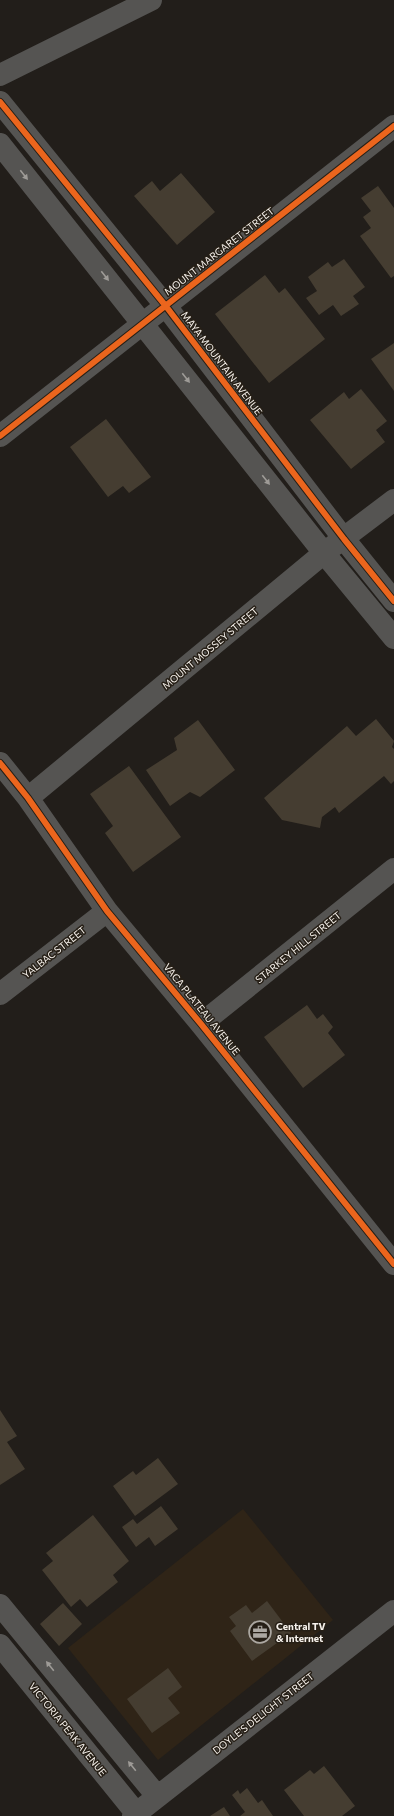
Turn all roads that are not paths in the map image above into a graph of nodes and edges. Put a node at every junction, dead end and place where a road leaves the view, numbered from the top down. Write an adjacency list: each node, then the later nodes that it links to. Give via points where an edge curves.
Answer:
1 (151, 0): 2 (street)
2 (0, 75)
3 (0, 102): 6 (street, MAYA MOUNTAIN AVENUE)
4 (394, 126): 6 (street, MOUNT MARGARET STREET)
5 (0, 144): 7 (street, one-way to 7)
6 (165, 305): 7 (street, MOUNT MARGARET STREET); 10 (street, MAYA MOUNTAIN AVENUE)
7 (142, 324): 8 (street, MOUNT MARGARET STREET); 11 (street, one-way to 11)
8 (0, 436)
9 (394, 500): 10 (street, MOUNT MOSSEY STREET)
10 (344, 539): 11 (street, MOUNT MOSSEY STREET); 12 (street, MAYA MOUNTAIN AVENUE)
11 (324, 553): 13 (street); 15 (street, MOUNT MOSSEY STREET)
12 (394, 601)
13 (394, 638)
14 (0, 763): 15 (street, VACA PLATEAU AVENUE)
15 (28, 798): 17 (street, VACA PLATEAU AVENUE)
16 (394, 869): 19 (street, STARKEY HILL STREET)
17 (107, 911): 18 (street, YALBAC STREET); 19 (street, VACA PLATEAU AVENUE)
18 (0, 994)
19 (201, 1024): 20 (street, VACA PLATEAU AVENUE)
20 (390, 1250)
21 (0, 1605): 24 (street, one-way to 21)
22 (394, 1610): 24 (street, DOYLE'S DELIGHT STREET)
23 (0, 1645): 25 (street, VICTORIA PEAK AVENUE)
24 (157, 1796): 25 (street, DOYLE'S DELIGHT STREET)
25 (134, 1815)

